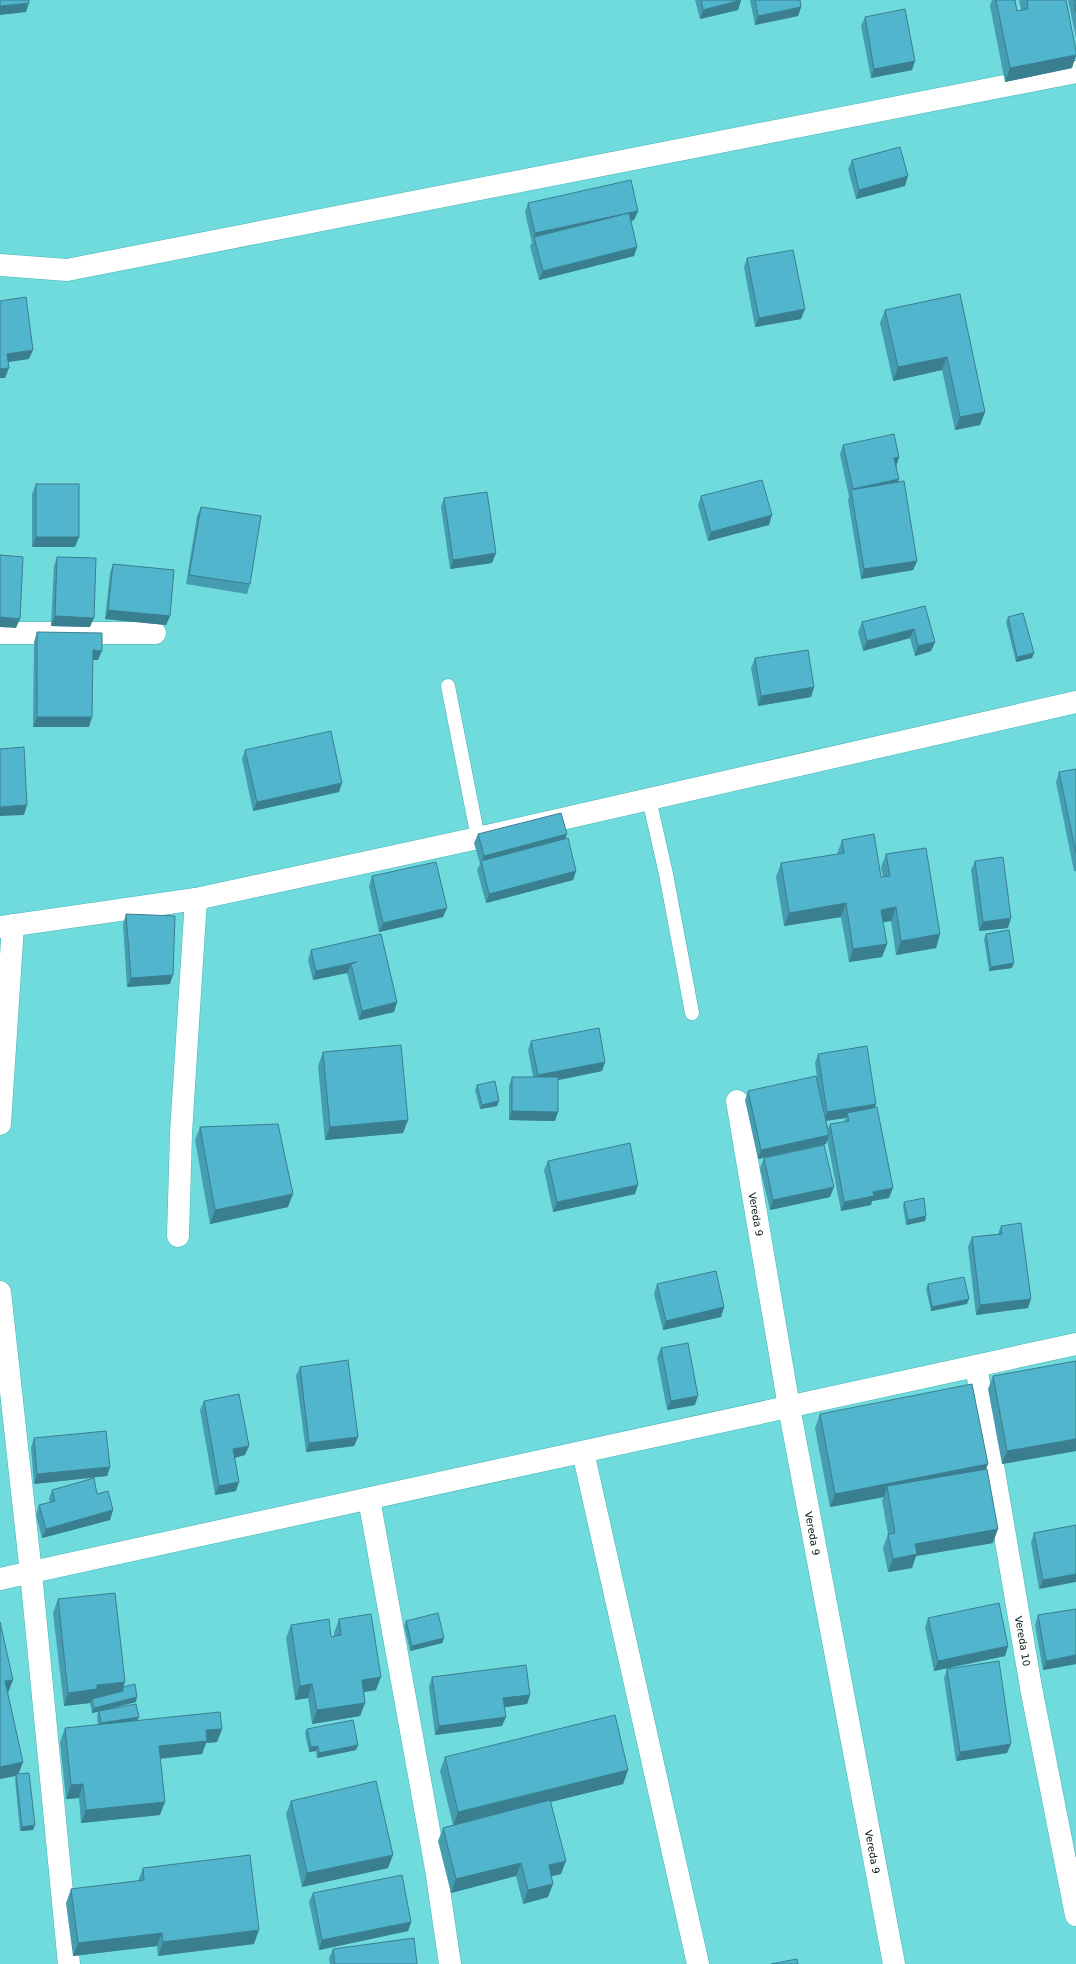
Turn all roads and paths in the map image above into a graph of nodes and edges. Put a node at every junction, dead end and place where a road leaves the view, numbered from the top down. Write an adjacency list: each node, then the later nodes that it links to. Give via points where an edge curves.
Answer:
1 (1076, 72): 2 (street, via 67,270)
2 (0, 265)
3 (0, 633): 4 (street)
4 (155, 633)
5 (448, 686): 8 (lane)
6 (1076, 702): 7 (street)
7 (649, 799): 8 (street); 11 (lane)
8 (478, 838): 9 (street)
9 (196, 899): 10 (street); 14 (street, via 181,1133)
10 (7, 926): 13 (street)
11 (692, 1013)
12 (737, 1101): 18 (street, Vereda 9)
13 (0, 1124)
14 (178, 1236)
15 (0, 1292): 21 (street)
16 (1076, 1344): 17 (street)
17 (976, 1366): 18 (street); 23 (street, Vereda 10, via 1032,1693)
18 (789, 1407): 19 (street); 27 (street, Vereda 9)
19 (583, 1452): 20 (street); 26 (street)
20 (369, 1499): 21 (street); 25 (street, via 436,1869)
21 (31, 1573): 22 (street); 24 (street)
22 (0, 1579)
23 (1076, 1915)
24 (69, 1964)
25 (450, 1964)
26 (698, 1964)
27 (894, 1964)

